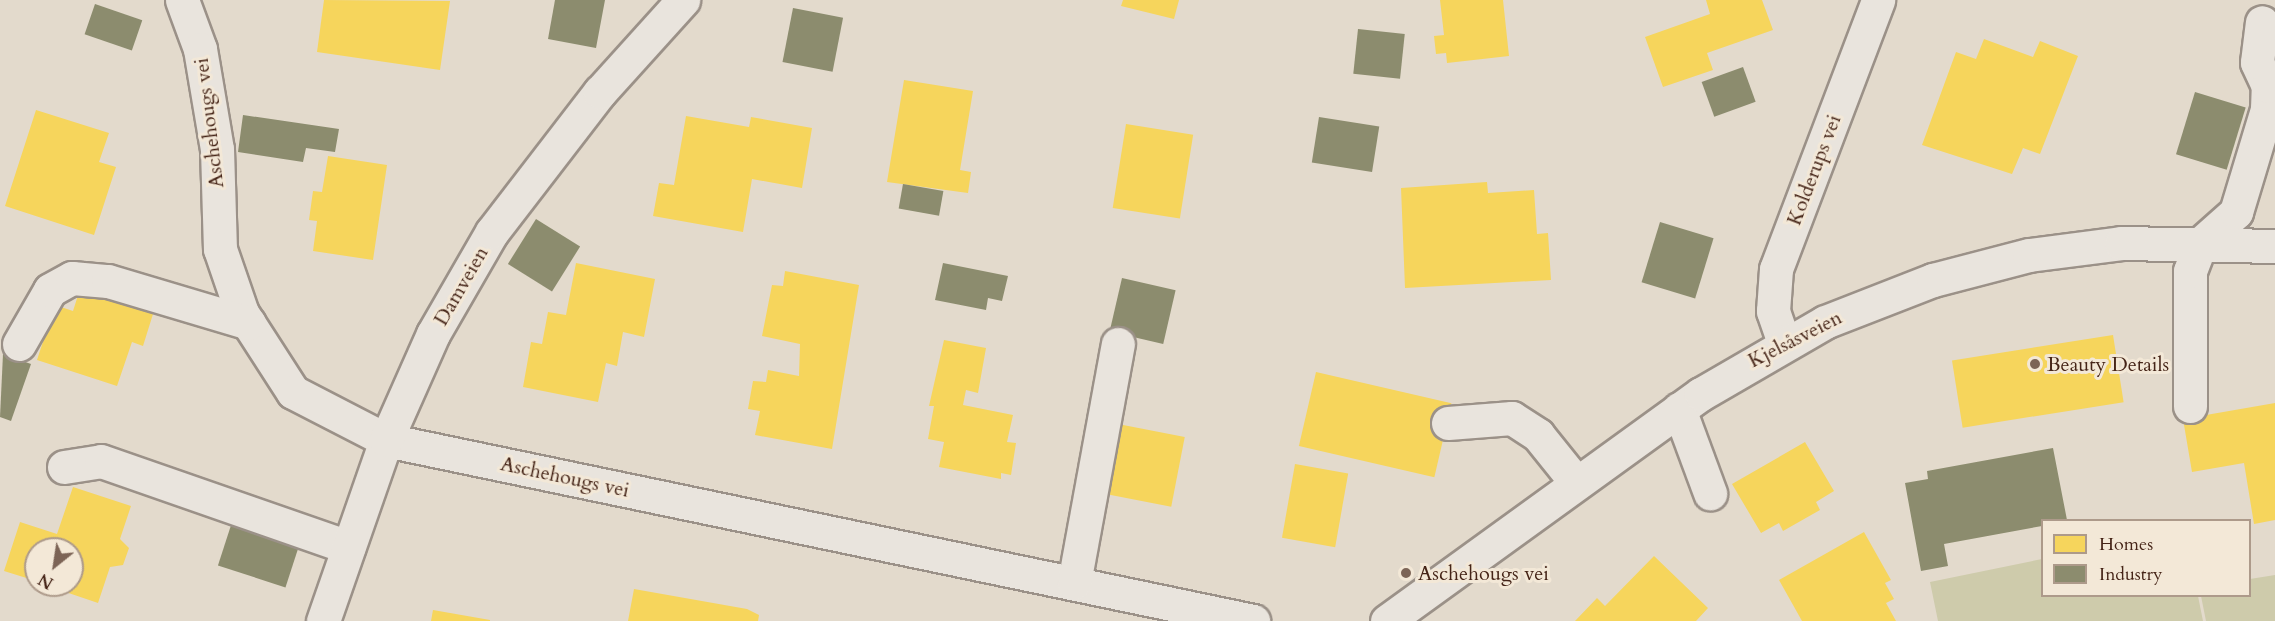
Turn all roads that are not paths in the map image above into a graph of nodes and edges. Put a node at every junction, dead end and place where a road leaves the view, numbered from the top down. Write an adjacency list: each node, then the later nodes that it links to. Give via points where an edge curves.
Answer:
1 (182, 0): 7 (street, Aschehougs vei, via 200,50 217,149 220,249)
2 (683, 0): 14 (street, Damveien, via 600,92 492,232 433,334)
3 (1878, 0): 8 (street, Kolderups vei, via 1776,269 1773,311)
4 (2262, 22): 5 (street, via 2257,62 2268,86 2267,109 2236,212)
5 (2201, 243): 6 (street, Kjelsåsveien); 8 (street, Kjelsåsveien, via 2072,248 1982,265 1884,297); 11 (street, via 2190,271)
6 (2275, 246)
7 (249, 323): 9 (street, via 108,281 72,278 50,290); 14 (street, Aschehougs vei, via 293,392)
8 (1784, 343): 12 (street, Kjelsåsveien)
9 (19, 344)
10 (1119, 344): 19 (street)
11 (2190, 406)
12 (1679, 409): 16 (street, Kjelsåsveien); 17 (street)
13 (1448, 423): 16 (street, via 1512,418 1538,435)
14 (386, 440): 18 (street, Damveien); 19 (street, Aschehougs vei)
15 (64, 466): 18 (street, via 101,461)
16 (1575, 482): 22 (street, Kjelsåsveien)
17 (1710, 492)
18 (348, 547): 20 (street, Damveien)
19 (1074, 583): 21 (street, Aschehougs vei)
20 (323, 621)
21 (1253, 621)
22 (1387, 621)

